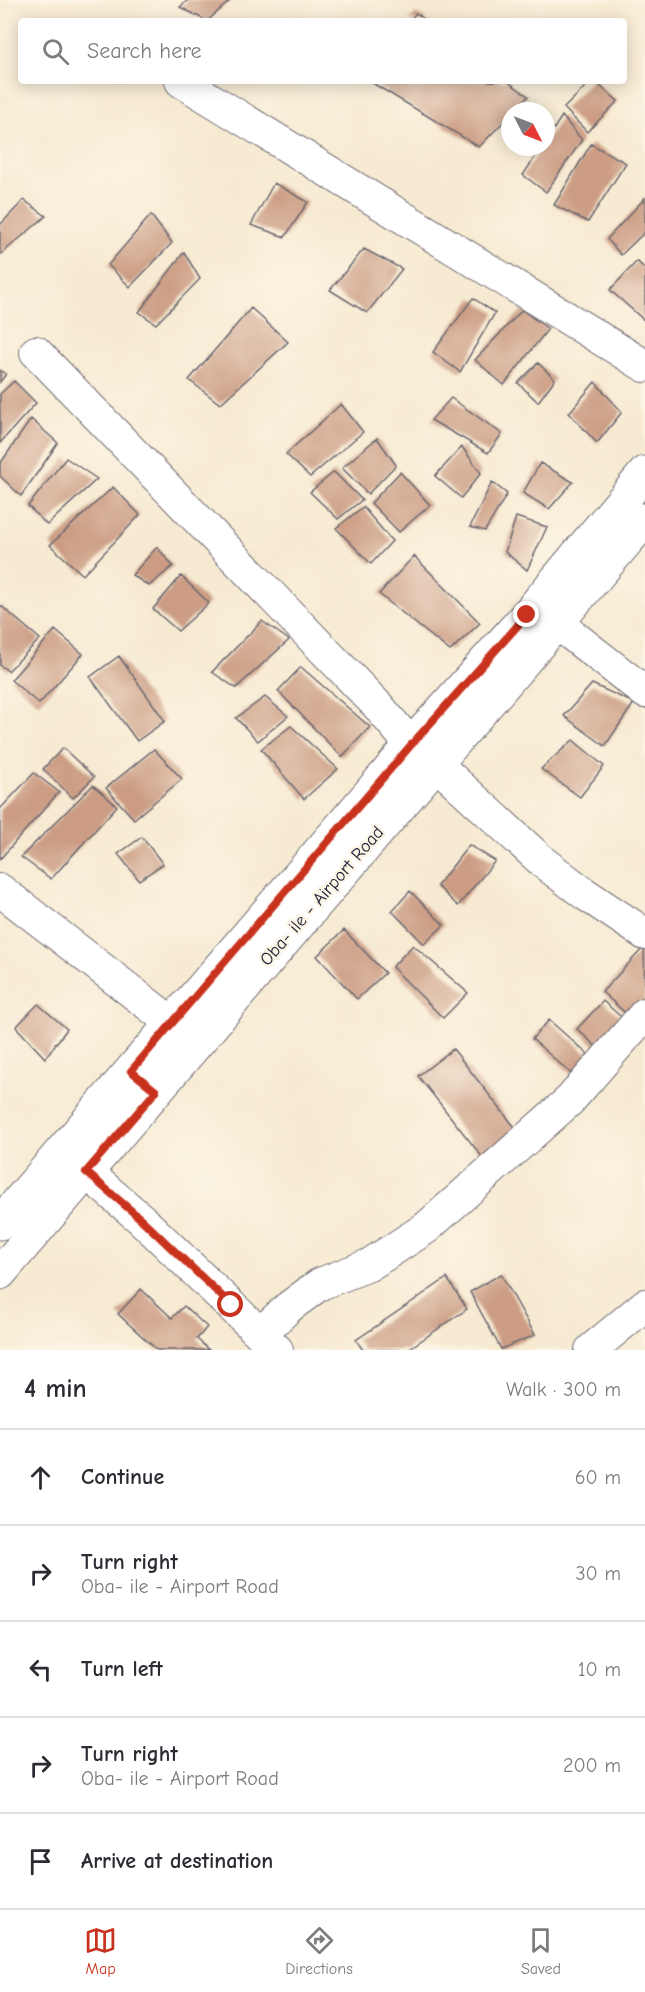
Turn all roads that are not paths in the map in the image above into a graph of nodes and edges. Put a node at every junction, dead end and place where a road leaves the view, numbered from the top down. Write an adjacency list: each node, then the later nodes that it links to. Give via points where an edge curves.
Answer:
1 (186, 84): 3 (street)
2 (36, 352): 8 (street)
3 (645, 366)
4 (645, 473): 8 (main road, Oba- ile - Airport Road, via 527,615)
5 (645, 520): 6 (main road, Oba- ile - Airport Road)
6 (558, 624): 7 (street); 8 (main road, Oba- ile - Airport Road)
7 (645, 692)
8 (423, 754): 10 (street, via 544,863); 12 (main road, Oba- ile - Airport Road); 14 (main road, Oba- ile - Airport Road)
9 (0, 890): 12 (street)
10 (645, 934)
11 (645, 1014): 19 (street, via 570,1100 426,1228 369,1265 320,1284 289,1307)
12 (172, 1023): 13 (main road, Oba- ile - Airport Road)
13 (131, 1071): 14 (main road); 16 (main road, Oba- ile - Airport Road)
14 (156, 1091): 15 (main road, Oba- ile - Airport Road)
15 (86, 1172): 17 (main road, Oba- ile - Airport Road); 19 (street, via 141,1219)
16 (0, 1223)
17 (0, 1273)
18 (645, 1305): 20 (street)
19 (268, 1342)
20 (591, 1350)

